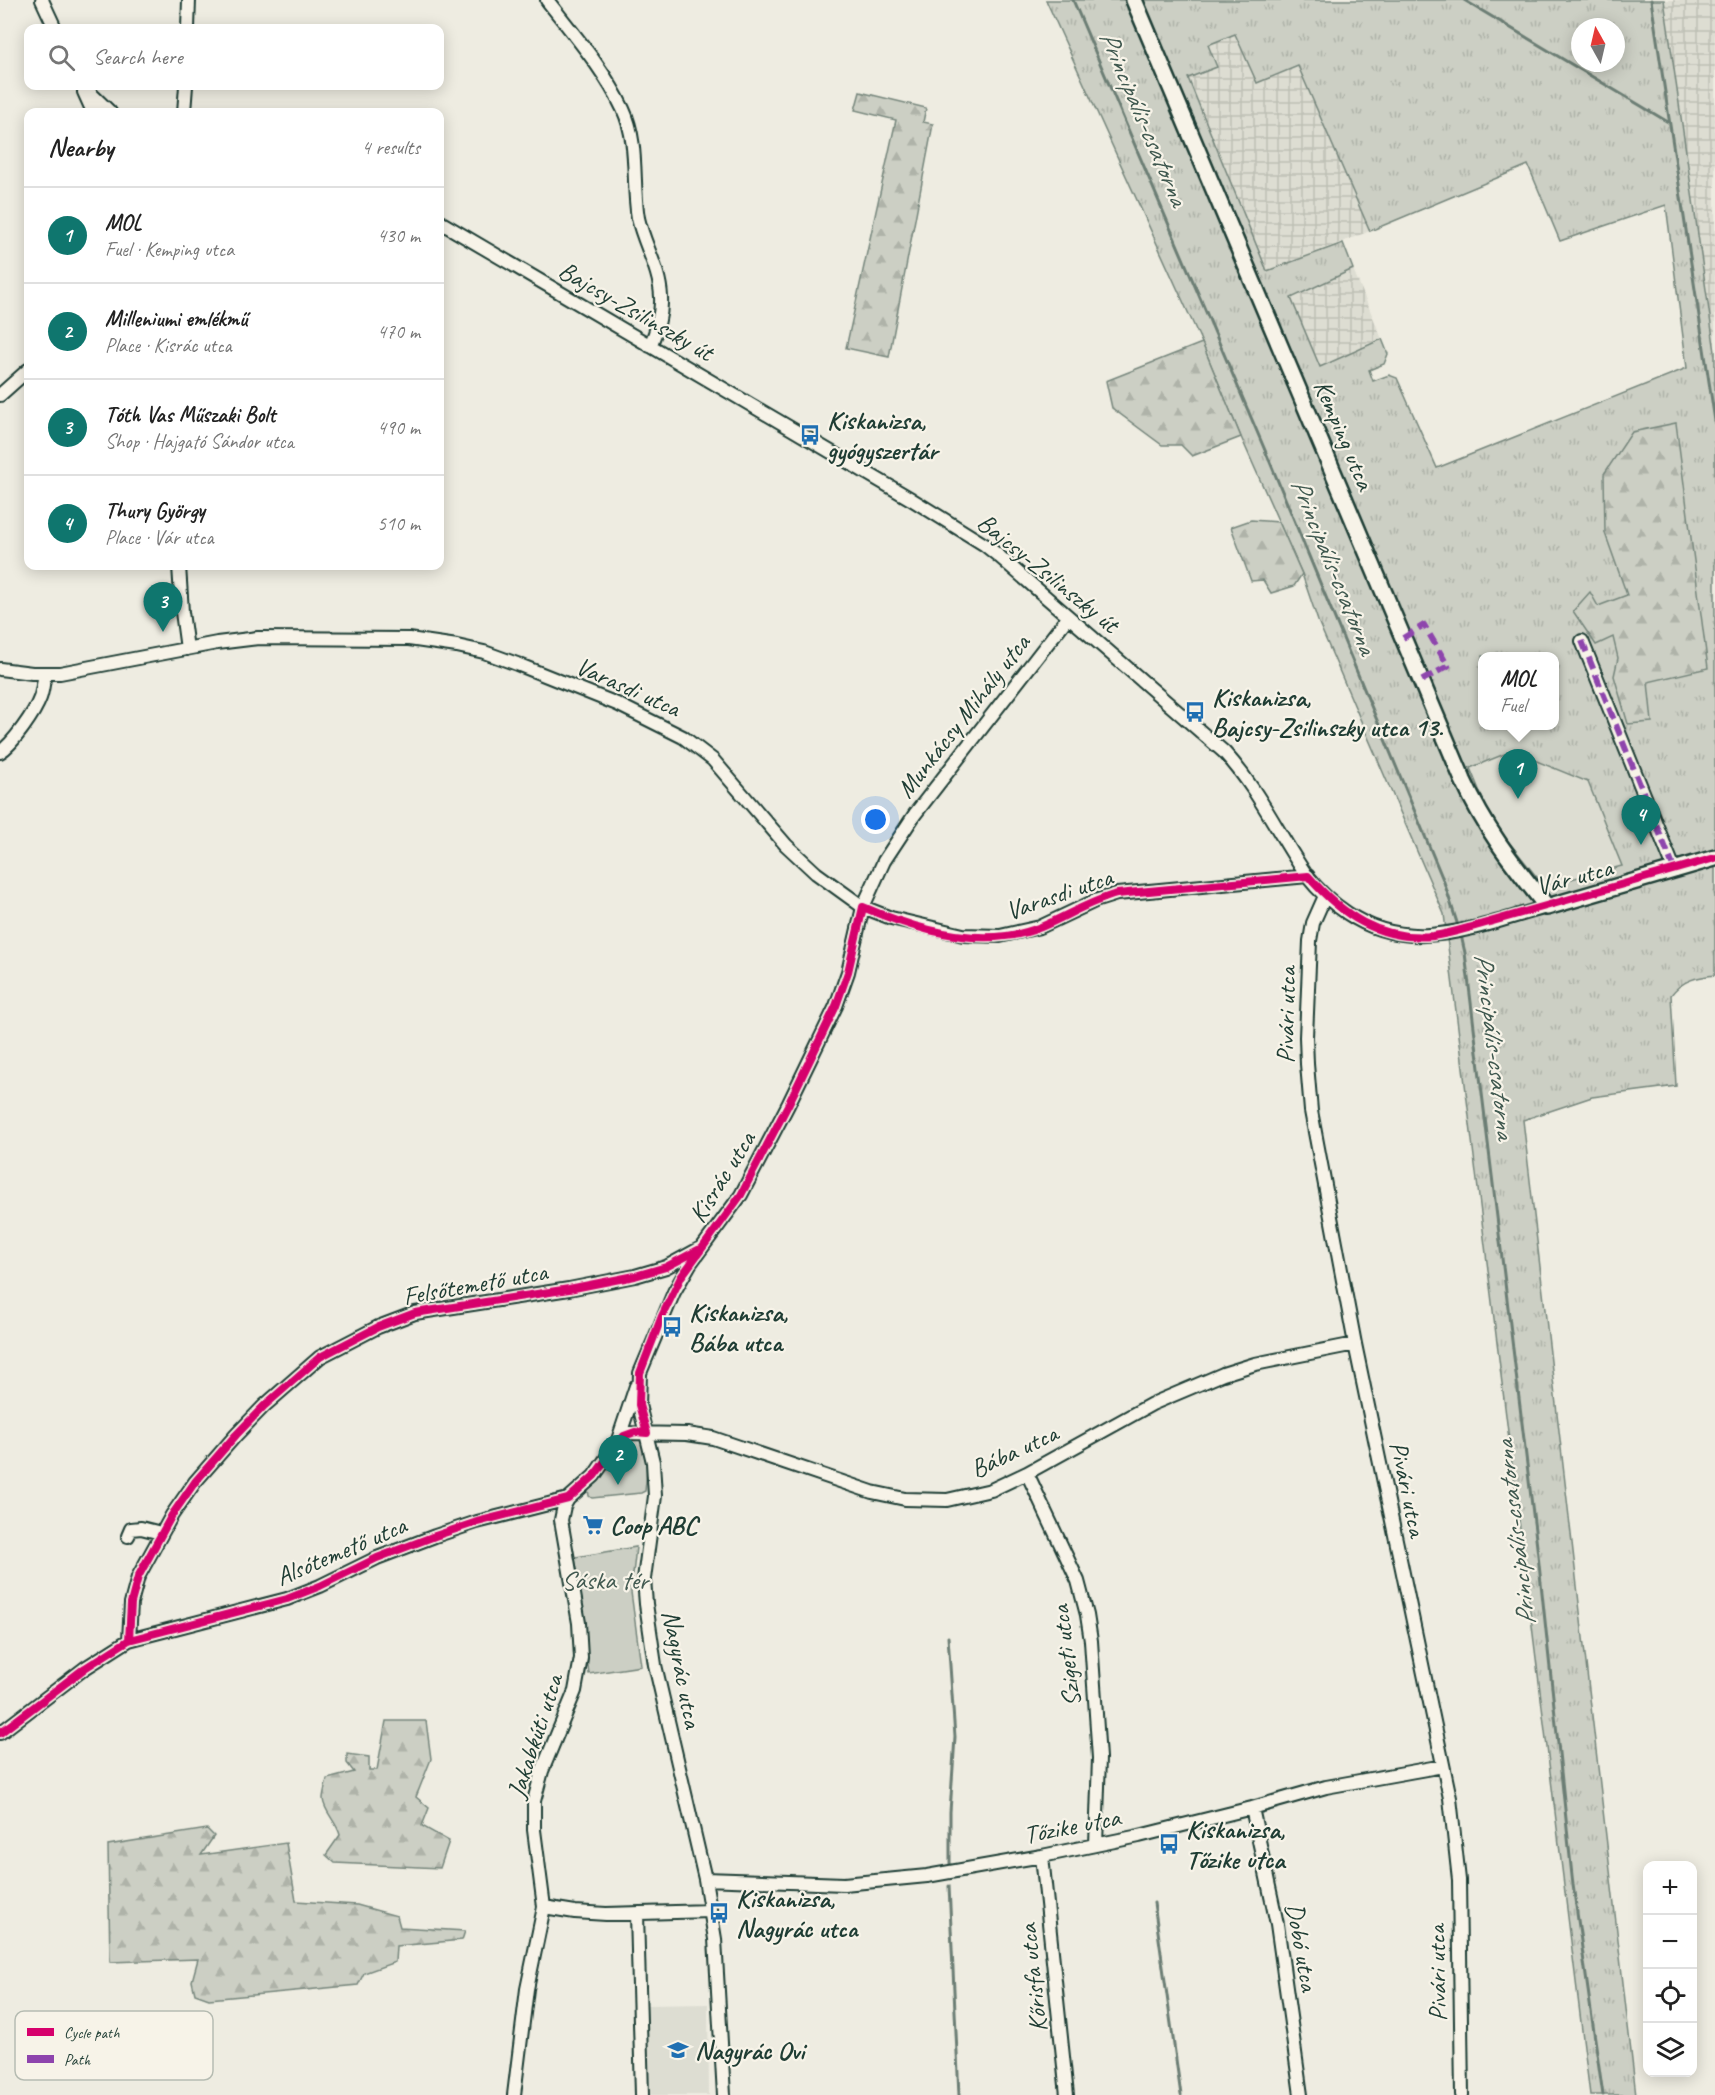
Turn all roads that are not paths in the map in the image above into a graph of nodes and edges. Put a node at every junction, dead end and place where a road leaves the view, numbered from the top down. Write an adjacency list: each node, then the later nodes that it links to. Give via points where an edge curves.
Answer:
1 (42, 0): 5 (street)
2 (189, 0): 6 (street)
3 (547, 0): 14 (street, via 615,94 627,120 639,220 661,294 660,317)
4 (1134, 0): 29 (main road, Kemping utca, via 1477,812)
5 (53, 24)
6 (188, 24)
7 (84, 90): 10 (street)
8 (86, 90): 11 (street)
9 (186, 90): 12 (street)
10 (91, 108)
11 (106, 108)
12 (184, 108)
13 (444, 224): 14 (street, Bajcsy-Zsilinszky út)
14 (650, 346): 18 (street, Bajcsy-Zsilinszky út, via 985,545)
15 (24, 374): 16 (street)
16 (0, 395)
17 (178, 570): 20 (street)
18 (1068, 617): 26 (street, Bajcsy-Zsilinszky út, via 1224,752 1251,784); 28 (street, Munkácsy Mihály utca, via 915,814 878,872)
19 (1582, 641): 25 (street)
20 (187, 649): 22 (street, Varasdi utca); 28 (street, Varasdi utca, via 258,638 409,639 484,652 517,664 617,704 696,746 713,760 800,859)
21 (0, 669): 22 (street, Varasdi utca)
22 (45, 674): 23 (street, via 33,712)
23 (0, 752)
24 (1715, 858): 25 (main road, Vár utca)
25 (1675, 871): 29 (main road, Vár utca)
26 (1308, 876): 27 (street, Bajcsy-Zsilinszky út); 28 (street, Varasdi utca, via 1117,894 1040,927 1000,936 938,931)
27 (1325, 896): 30 (street, Bajcsy-Zsilinszky út, via 1352,917 1378,930 1408,936 1446,934); 32 (street, Pivári utca, via 1310,941 1306,1064 1319,1158)
28 (863, 907): 31 (street, Kisrác utca, via 848,972 831,1016 741,1196)
29 (1547, 907): 30 (street, Vár utca)
30 (1479, 925)
31 (703, 1247): 33 (street, Kisrác utca, via 674,1292); 38 (street, Felsőtemető utca, via 666,1267 635,1276 415,1313 361,1335 320,1357 243,1428 195,1482)
32 (1355, 1344): 36 (street, Bába utca, via 1223,1374 1152,1404); 42 (street, Pivári utca)
33 (640, 1374): 34 (street, Kisrác utca, via 639,1406); 35 (street)
34 (647, 1433): 35 (street, via 630,1433); 36 (street, Bába utca, via 713,1438 905,1499 961,1498 991,1490); 46 (street, Nagyrác utca, via 655,1496 644,1579 646,1604 655,1665)
35 (616, 1444): 37 (street, via 594,1476)
36 (1027, 1473): 44 (street, Szigeti utca, via 1078,1581 1088,1622 1099,1774)
37 (568, 1499): 40 (street, Alsótemető utca, via 435,1536 287,1599); 47 (street, Jakabkúti utca, via 561,1520 579,1623 581,1658 575,1691 545,1762 534,1802)
38 (161, 1533): 39 (street, via 137,1527); 40 (street, Felsőtemető utca, via 134,1591)
39 (128, 1536)
40 (129, 1640): 41 (street, Alsótemető utca, via 85,1668)
41 (0, 1733)
42 (1443, 1766): 43 (street, Tőzike utca, via 1335,1785); 55 (street, Pivári utca, via 1459,1880)
43 (1252, 1808): 44 (street, Tőzike utca); 54 (street, Dobó utca, via 1277,1924)
44 (1096, 1845): 45 (street, Tőzike utca)
45 (1042, 1856): 46 (street, Tőzike utca, via 877,1882); 53 (street, Kőrisfa utca)
46 (705, 1879): 48 (street, Nagyrác utca)
47 (544, 1907): 49 (street); 50 (street, Jakabkúti utca, via 527,1989)
48 (710, 1911): 49 (street); 52 (street, Nagyrác utca, via 718,1972)
49 (637, 1914): 51 (street)
50 (514, 2095)
51 (642, 2095)
52 (724, 2095)
53 (1068, 2095)
54 (1301, 2095)
55 (1462, 2095)

